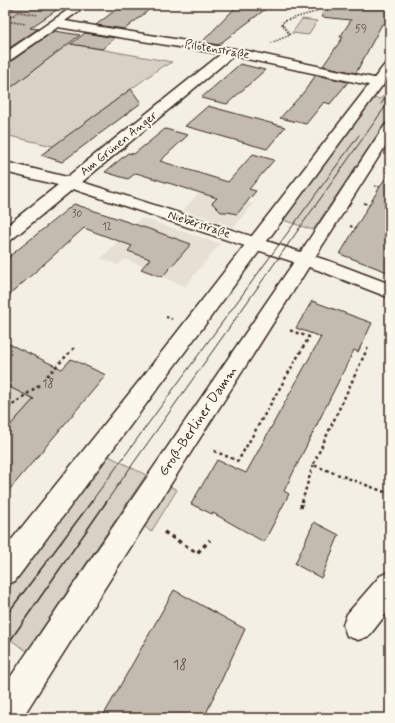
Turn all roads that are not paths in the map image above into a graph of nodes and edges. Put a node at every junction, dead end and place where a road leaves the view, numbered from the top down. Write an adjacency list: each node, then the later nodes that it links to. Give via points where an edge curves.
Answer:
1 (82, 5): 2 (street)
2 (59, 21): 3 (street, Pilotenstraße); 4 (street)
3 (231, 52): 6 (street, Pilotenstraße); 9 (street, Am Grünen Anger)
4 (5, 58)
5 (390, 66): 6 (street)
6 (378, 84): 11 (street)
7 (390, 128): 12 (street, Groß-Berliner Damm)
8 (5, 167): 9 (street, Nieberstraße)
9 (70, 183): 10 (street, Am Grünen Anger); 11 (street, Nieberstraße)
10 (5, 236)
11 (256, 244): 12 (street, Nieberstraße); 14 (street)
12 (305, 260): 13 (street, Nieberstraße); 17 (street, Groß-Berliner Damm)
13 (390, 291)
14 (5, 571)
15 (390, 586): 16 (street)
16 (358, 625)
17 (5, 714)

